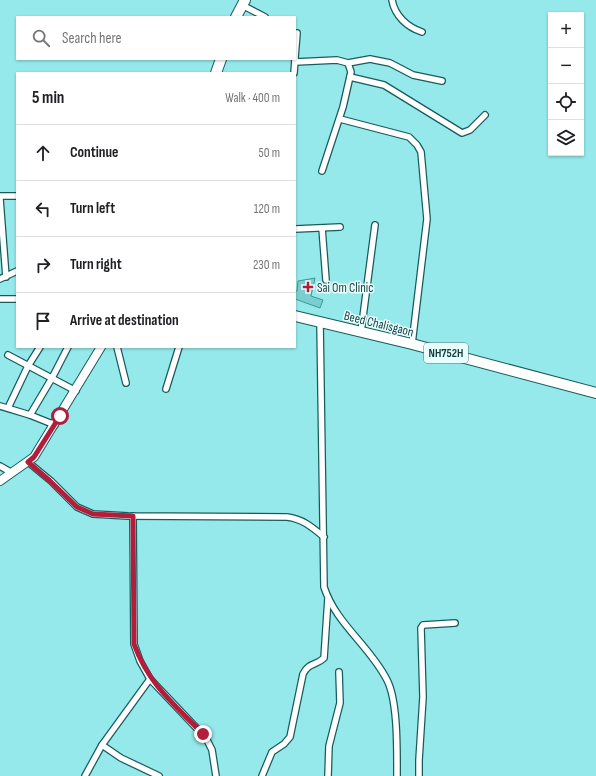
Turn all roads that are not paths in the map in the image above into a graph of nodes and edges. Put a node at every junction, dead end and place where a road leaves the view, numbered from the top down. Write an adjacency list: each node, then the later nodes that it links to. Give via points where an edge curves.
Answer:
1 (392, 0): 5 (street, via 396,14 408,25)
2 (244, 3): 3 (highway); 4 (street)
3 (237, 16)
4 (264, 16)
5 (422, 32)
6 (296, 33): 7 (street)
7 (296, 46)
8 (221, 60): 11 (highway)
9 (295, 60): 10 (street, via 337,60); 12 (street)
10 (348, 63): 13 (street); 14 (street, via 360,59 375,60 390,63 413,75)
11 (216, 72)
12 (294, 72)
13 (350, 77): 15 (street, via 384,85 462,133 470,130); 16 (street)
14 (442, 81)
15 (485, 115)
16 (340, 119): 17 (street); 34 (street, via 409,137 421,152 427,220)
17 (322, 170)
18 (0, 196): 19 (street)
19 (16, 196)
20 (0, 199): 26 (street)
21 (375, 225): 33 (street)
22 (340, 227): 23 (street)
23 (322, 228): 24 (street); 28 (street)
24 (296, 229)
25 (16, 271): 26 (street)
26 (6, 276): 27 (street)
27 (0, 280)
28 (326, 280)
29 (0, 299): 30 (street)
30 (16, 299)
31 (296, 316): 32 (highway, Beed Chalisgaon / NH752H)
32 (320, 322): 33 (highway, Beed Chalisgaon / NH752H); 56 (street)
33 (362, 332): 34 (highway, Beed Chalisgaon / NH752H)
34 (412, 344): 46 (highway, Beed Chalisgaon / NH752H)
35 (39, 348): 41 (street)
36 (67, 348): 42 (street)
37 (100, 348): 45 (street)
38 (117, 348): 43 (street)
39 (180, 348): 44 (street)
40 (8, 355): 41 (street)
41 (28, 366): 42 (street); 48 (street)
42 (52, 378): 45 (street); 49 (street)
43 (126, 383)
44 (166, 389)
45 (76, 391): 50 (street)
46 (596, 393)
47 (0, 406): 48 (street)
48 (8, 408): 49 (street)
49 (30, 414): 50 (street)
50 (55, 425): 51 (street)
51 (28, 462): 53 (street); 55 (street, via 77,507 93,514)
52 (0, 466): 53 (street)
53 (12, 473): 54 (street)
54 (0, 481)
55 (133, 516): 56 (street, via 298,518); 60 (street, via 134,644)
56 (324, 537): 57 (street, via 324,587)
57 (328, 598): 65 (street, via 324,658 309,666 303,674 290,737 272,752); 67 (street, via 388,681 393,701)
58 (455, 623): 68 (street, via 423,625 421,628 423,697)
59 (340, 672): 66 (street, via 340,709 329,746)
60 (150, 679): 61 (street); 64 (street, via 206,738 212,750)
61 (102, 745): 62 (street); 63 (street)
62 (85, 776)
63 (159, 776)
64 (216, 776)
65 (262, 776)
66 (328, 776)
67 (397, 776)
68 (419, 776)

